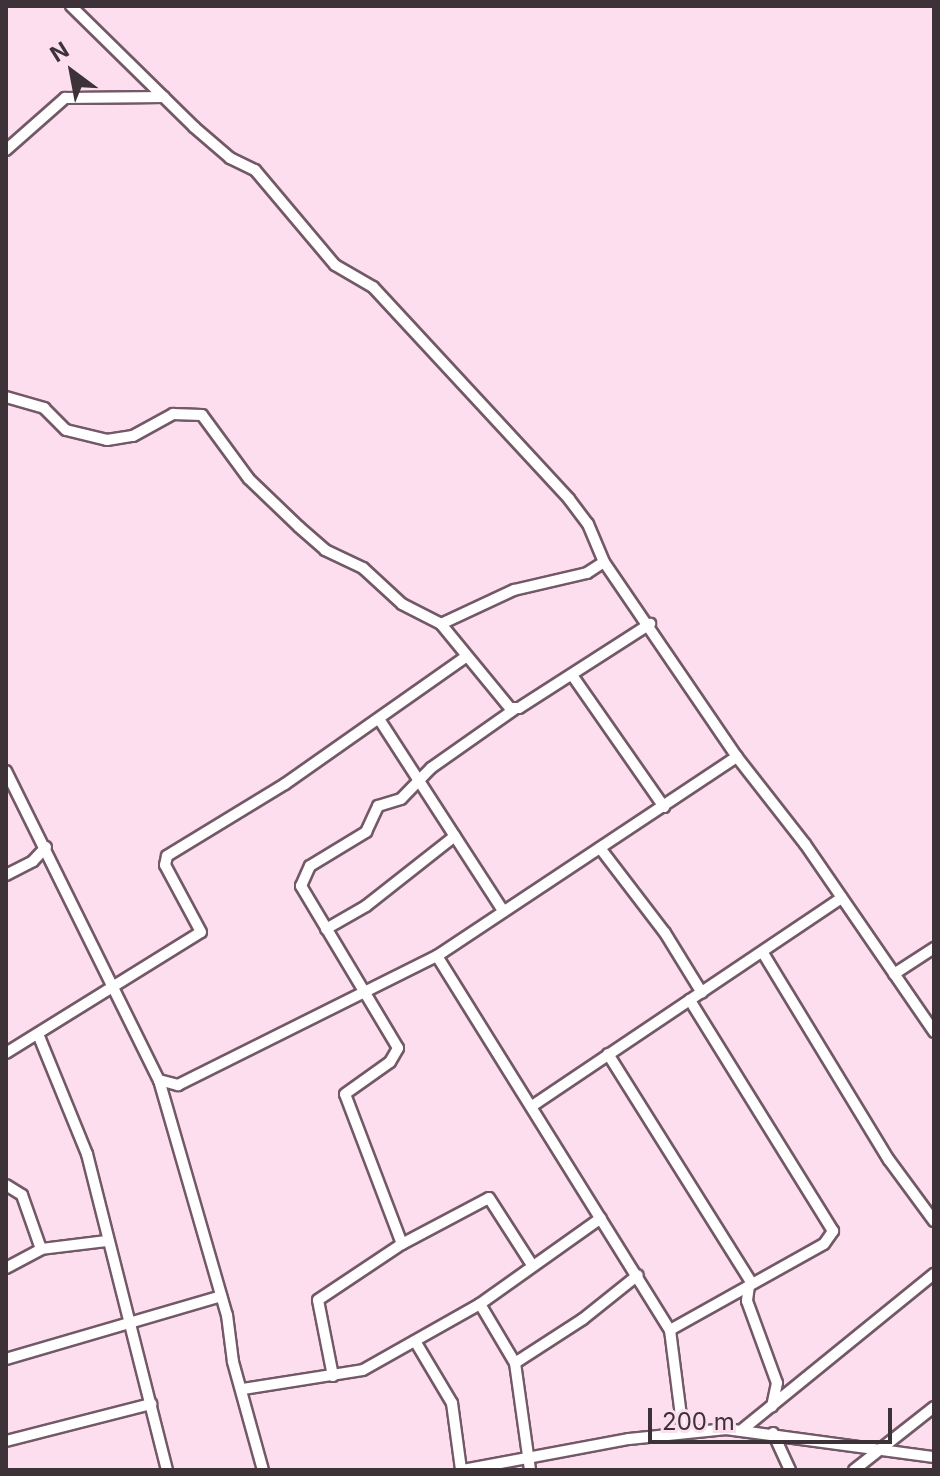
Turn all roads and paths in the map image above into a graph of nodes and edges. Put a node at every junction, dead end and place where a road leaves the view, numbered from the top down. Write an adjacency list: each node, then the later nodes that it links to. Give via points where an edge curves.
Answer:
1 (71, 6): 2 (street)
2 (164, 97): 3 (street, via 65,98); 5 (street, via 230,158 255,170 335,265 373,287 569,499 588,524)
3 (6, 150)
4 (6, 397): 6 (street, via 44,408 66,430 107,440 133,436 173,414 202,415 249,479 325,550 363,568 402,604)
5 (604, 562): 6 (street, via 587,573 514,590); 7 (street)
6 (441, 624): 8 (street)
7 (650, 624): 9 (street); 12 (street)
8 (464, 658): 10 (street); 11 (street)
9 (572, 675): 10 (street); 15 (street)
10 (515, 709): 14 (street)
11 (379, 719): 14 (street); 27 (street, via 167,856 165,865 201,932)
12 (737, 757): 15 (street); 20 (street)
13 (6, 771): 17 (street)
14 (422, 778): 16 (street); 22 (street, via 401,799 378,806 364,835 310,866 301,886)
15 (664, 807): 18 (street)
16 (455, 836): 21 (street); 22 (street, via 366,906)
17 (46, 847): 19 (street, via 33,861); 27 (street, via 72,911)
18 (600, 848): 21 (street); 29 (street, via 665,933)
19 (6, 875)
20 (842, 898): 24 (street); 26 (street)
21 (503, 911): 25 (street)
22 (326, 929): 28 (street)
23 (934, 948): 26 (street)
24 (763, 953): 29 (street); 39 (street, via 889,1160)
25 (437, 956): 28 (street); 36 (street)
26 (894, 974): 31 (street)
27 (115, 987): 32 (street); 35 (street)
28 (366, 990): 35 (street, via 178,1085); 41 (street, via 398,1051 349,1087 345,1098)
29 (702, 993): 30 (street)
30 (690, 1000): 34 (street); 47 (street, via 833,1231 824,1244)
31 (934, 1032)
32 (38, 1034): 33 (street); 40 (street, via 87,1154)
33 (6, 1053)
34 (608, 1054): 36 (street); 47 (street)
35 (159, 1080): 48 (street)
36 (532, 1106): 38 (street)
37 (6, 1185): 42 (street, via 22,1195)
38 (601, 1218): 43 (street); 46 (street)
39 (934, 1221)
40 (106, 1241): 42 (street); 50 (street)
41 (402, 1244): 43 (street, via 489,1198); 55 (street, via 318,1300)
42 (41, 1249): 44 (street)
43 (532, 1265): 49 (street)
44 (6, 1268)
45 (934, 1274): 58 (street)
46 (638, 1275): 51 (street); 54 (street)
47 (750, 1285): 51 (street); 58 (street, via 747,1301 777,1383)
48 (221, 1296): 50 (street); 56 (street)
49 (480, 1304): 52 (street); 54 (street)
50 (130, 1322): 53 (street); 57 (street)
51 (670, 1330): 61 (street)
52 (415, 1341): 55 (street, via 363,1370); 69 (street, via 452,1403)
53 (6, 1359)
54 (515, 1363): 66 (street)
55 (333, 1376): 56 (street)
56 (243, 1389): 68 (street)
57 (151, 1404): 63 (street); 67 (street)
58 (771, 1407): 60 (street)
59 (934, 1407): 64 (street)
60 (743, 1429): 61 (street); 62 (street)
61 (683, 1432): 66 (street)
62 (773, 1433): 64 (street); 70 (street)
63 (6, 1441)
64 (879, 1448): 65 (street); 71 (street)
65 (934, 1457)
66 (529, 1465): 69 (street)
67 (167, 1470)
68 (263, 1470)
69 (462, 1470)
70 (790, 1470)
71 (854, 1470)

